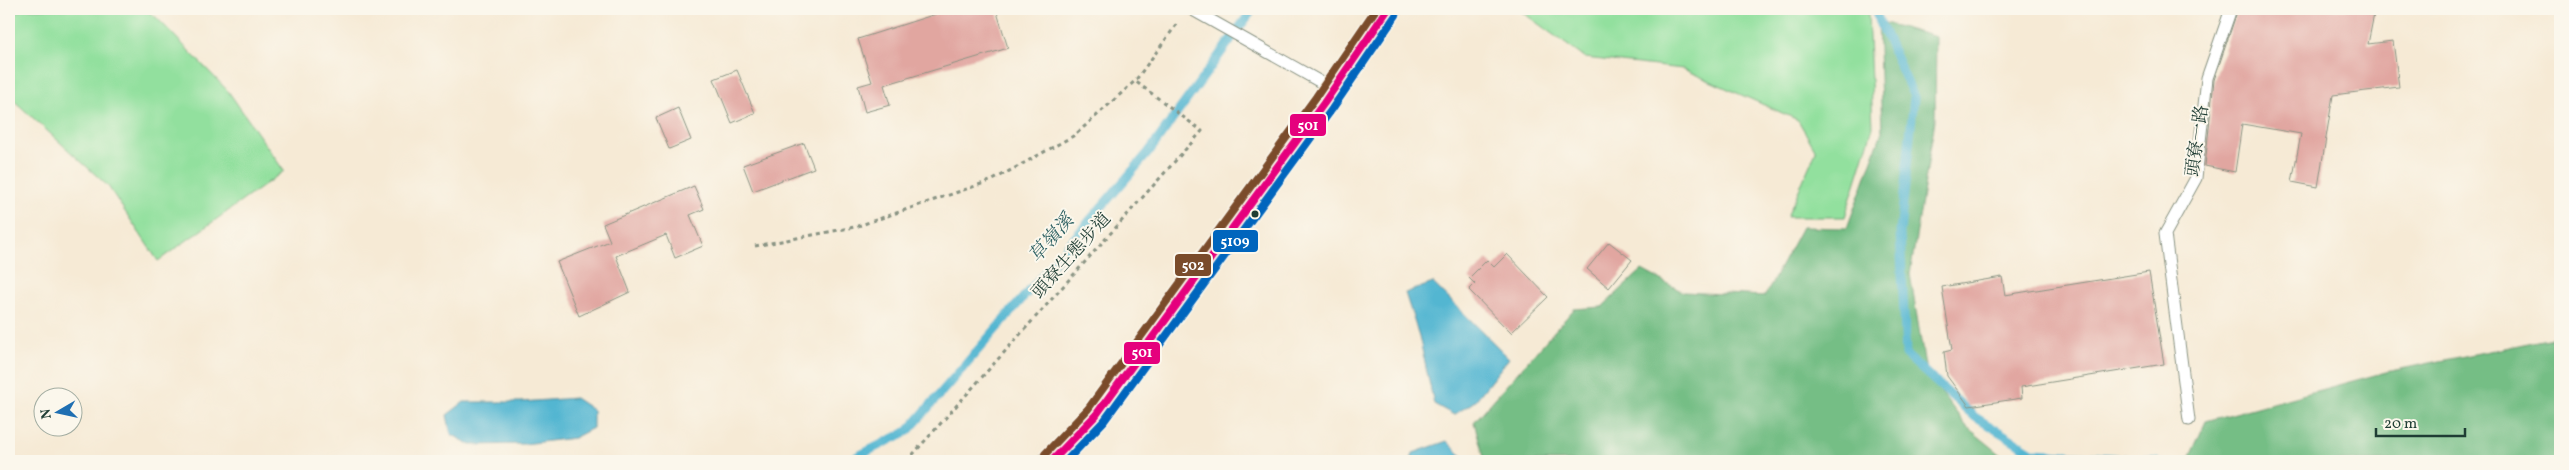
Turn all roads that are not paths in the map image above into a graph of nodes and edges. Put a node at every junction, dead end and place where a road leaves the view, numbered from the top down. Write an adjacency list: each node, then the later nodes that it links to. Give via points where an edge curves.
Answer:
1 (1191, 9): 4 (lane)
2 (1388, 9): 4 (main road)
3 (2231, 9): 5 (lane, 頭寮一路, via 2207,78 2196,178 2165,234)
4 (1333, 89): 6 (main road, via 1096,415)
5 (2189, 420)
6 (1052, 461)

